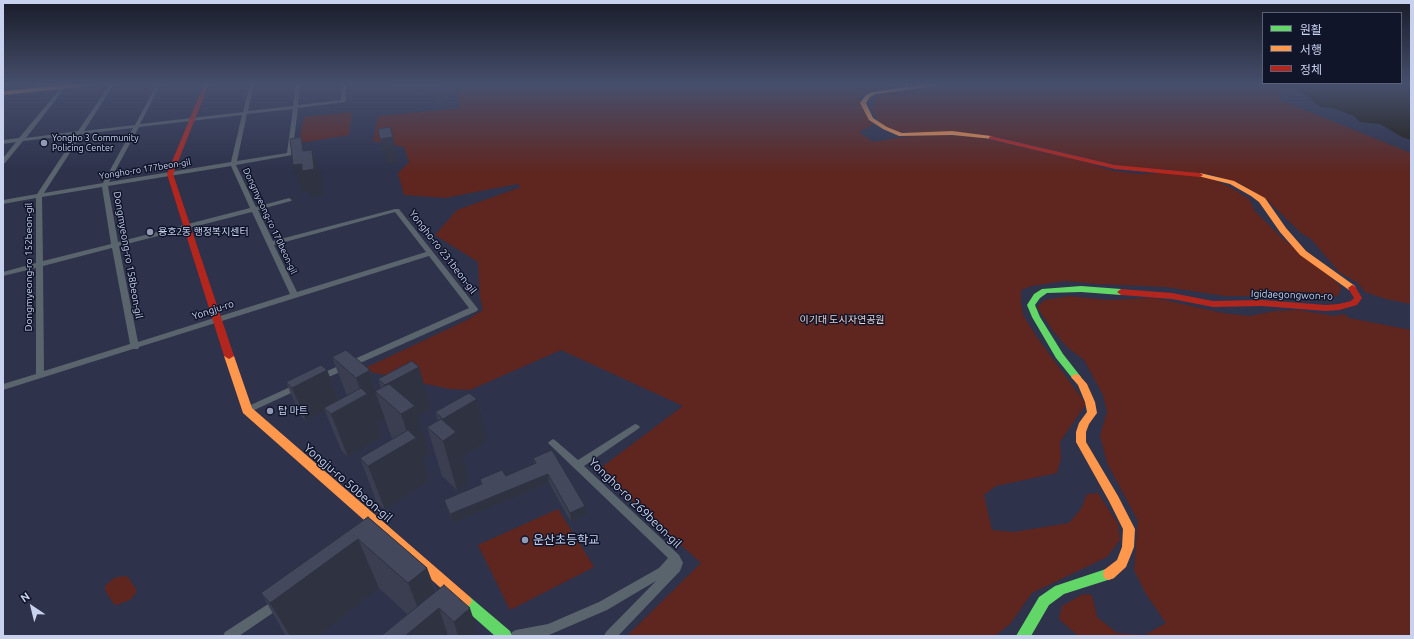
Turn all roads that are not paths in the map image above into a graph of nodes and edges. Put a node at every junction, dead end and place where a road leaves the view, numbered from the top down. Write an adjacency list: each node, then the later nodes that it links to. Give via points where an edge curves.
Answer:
1 (245, 113): 15 (street, Dongmyeong-ro 170beon-gil)
2 (42, 114): 12 (street)
3 (93, 114): 11 (street, Dongmyeong-ro 152beon-gil)
4 (142, 114): 10 (street, Dongmyeong-ro 158beon-gil)
5 (194, 114): 9 (street)
6 (238, 114): 9 (street)
7 (294, 114): 15 (street, Yongho-ro 177beon-gil, via 290,154)
8 (868, 114): 43 (street, Igidaegongwon-ro, via 871,119 885,128 901,134 952,133 981,136 1115,167 1196,174 1232,182 1262,200 1303,253 1350,285 1358,298 1354,303 1326,308 1262,303 1212,304 1172,296 1081,289 1045,291 1037,296 1031,305 1036,317 1059,356 1082,384 1090,402 1092,413 1082,428 1081,442 1129,529 1128,547 1122,563 1108,574 1060,590 1044,601)
9 (192, 119): 10 (street); 16 (street)
10 (135, 126): 11 (street); 17 (street, Dongmyeong-ro 158beon-gil)
11 (80, 133): 12 (street); 18 (street, Dongmyeong-ro 152beon-gil)
12 (21, 140): 13 (street); 14 (street)
13 (3, 142)
14 (3, 162)
15 (233, 164): 16 (street, Yongho-ro 177beon-gil); 21 (street, Dongmyeong-ro 170beon-gil)
16 (170, 174): 17 (street, Yongho-ro 177beon-gil); 22 (street, Yongju-ro 50beon-gil)
17 (105, 185): 18 (street, Yongho-ro 177beon-gil); 24 (street, Dongmyeong-ro 158beon-gil)
18 (39, 196): 20 (street, Yongho-ro 177beon-gil); 26 (street, Dongmyeong-ro 152beon-gil)
19 (289, 200): 21 (street)
20 (3, 202)
21 (255, 209): 22 (street); 23 (street, Dongmyeong-ro 170beon-gil)
22 (187, 226): 24 (street); 29 (street, Yongju-ro 50beon-gil)
23 (271, 244): 25 (street, Yongho-ro 231beon-gil, via 397,210); 28 (street, Dongmyeong-ro 170beon-gil)
24 (115, 245): 26 (street); 30 (street, Dongmyeong-ro 158beon-gil)
25 (430, 253): 28 (street, Yongju-ro); 33 (street, Yongho-ro 231beon-gil, via 474,309)
26 (38, 265): 27 (street); 31 (street, Dongmyeong-ro 152beon-gil)
27 (3, 274)
28 (294, 295): 29 (street, Yongju-ro)
29 (217, 321): 30 (street, Yongju-ro); 33 (street, Yongju-ro 50beon-gil)
30 (135, 347): 31 (street, Yongju-ro)
31 (40, 376): 32 (street, Yongju-ro)
32 (3, 387)
33 (247, 410): 40 (street, Yongju-ro 50beon-gil, via 379,531)
34 (635, 427): 36 (street)
35 (553, 443): 36 (street, Yongho-ro 269beon-gil)
36 (578, 465): 37 (street, Yongho-ro 269beon-gil)
37 (675, 558): 41 (street, Yongho-ro 269beon-gil, via 663,571 603,606 549,629); 42 (street, via 676,568)
38 (287, 596): 39 (street)
39 (229, 636)
40 (504, 636)
41 (516, 636)
42 (610, 636)
43 (1023, 636)

